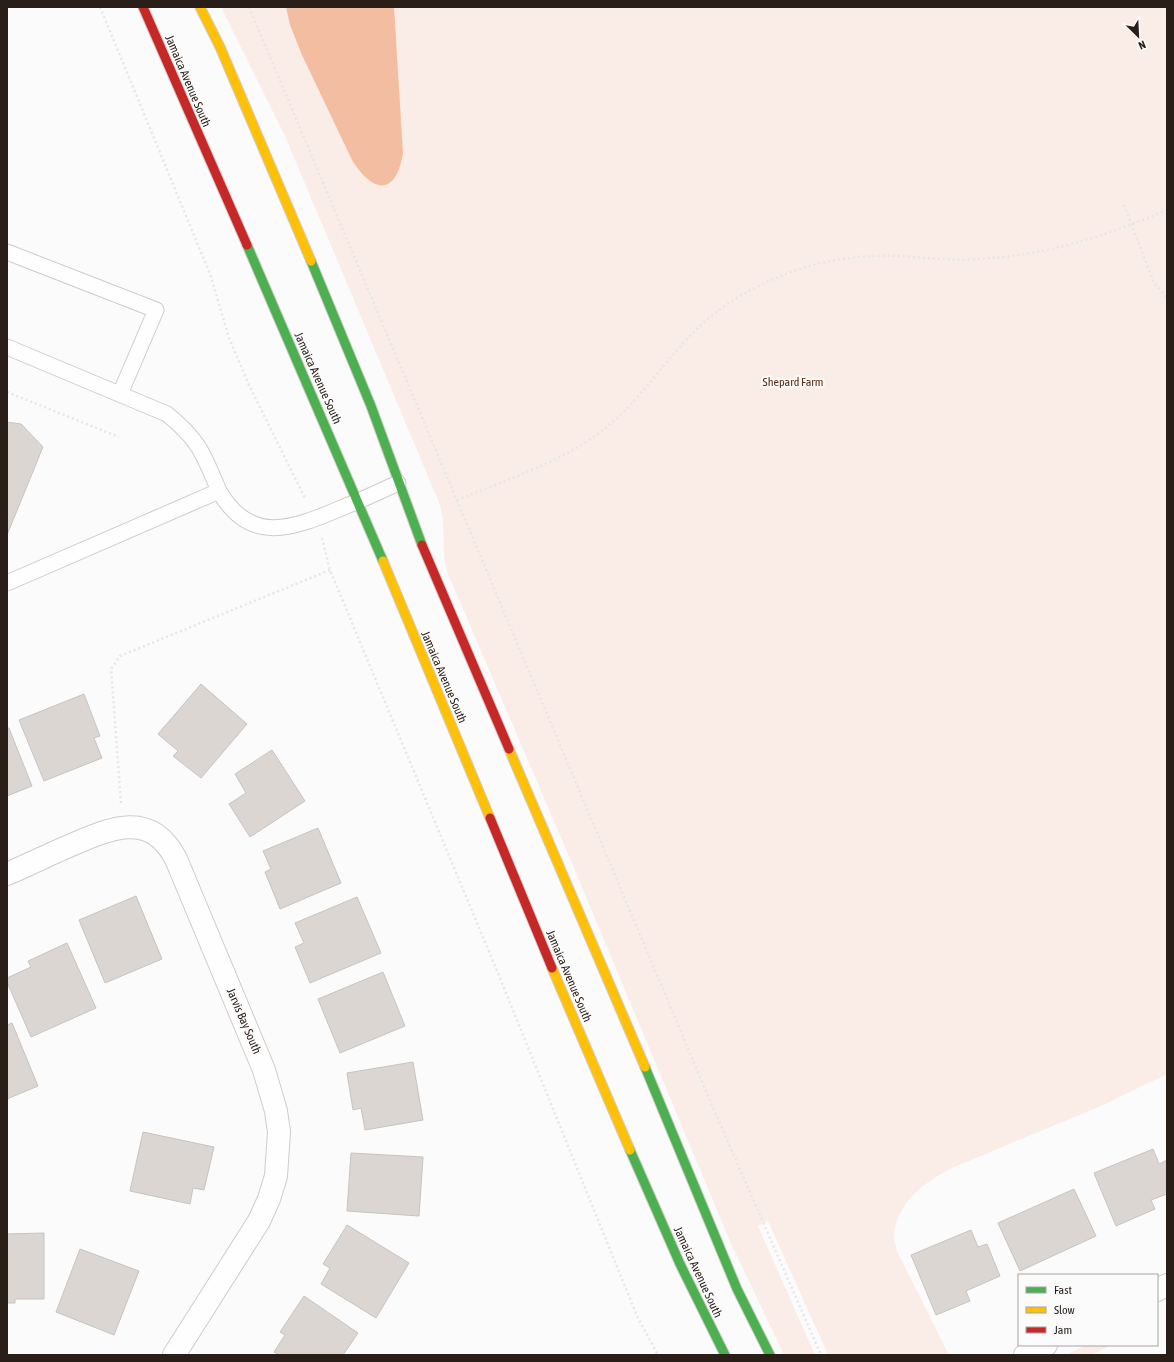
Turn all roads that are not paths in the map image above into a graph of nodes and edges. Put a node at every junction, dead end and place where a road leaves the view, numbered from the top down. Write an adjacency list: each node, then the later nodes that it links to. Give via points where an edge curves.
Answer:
1 (143, 7): 8 (street, Jamaica Avenue South)
2 (200, 7): 6 (street, via 230,69 371,406)
3 (7, 252): 5 (lane, via 156,310)
4 (7, 347): 5 (lane)
5 (120, 394): 7 (lane, via 167,414 188,431 202,450)
6 (398, 483): 8 (lane); 16 (street, via 705,1215 737,1289)
7 (219, 491): 8 (lane, via 235,512 256,525 266,527 286,528 314,520); 9 (lane)
8 (358, 501): 15 (street, Jamaica Avenue South, via 568,1007 680,1264)
9 (7, 582)
10 (7, 874): 14 (street, Jarvis Bay South, via 99,833 123,827 142,828 160,837 176,859 264,1070 276,1111 279,1132 276,1176 269,1199 259,1221)
11 (1167, 1285): 12 (street)
12 (1158, 1290)
13 (1044, 1346): 17 (street)
14 (174, 1355)
15 (725, 1355)
16 (770, 1355)
17 (1025, 1355)

